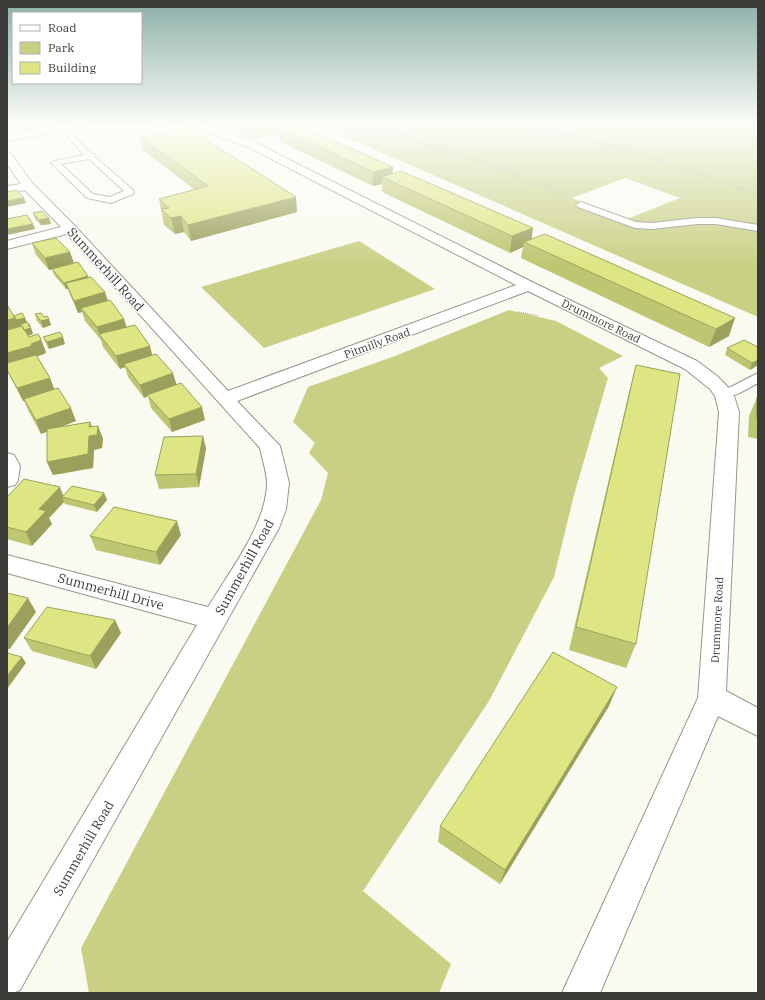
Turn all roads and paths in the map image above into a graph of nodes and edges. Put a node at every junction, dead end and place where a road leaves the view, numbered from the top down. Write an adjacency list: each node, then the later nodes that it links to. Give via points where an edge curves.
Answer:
1 (12, 172): 7 (street, Summerhill Road)
2 (64, 172): 3 (lane, via 90,196 111,200 130,192)
3 (109, 172)
4 (304, 172): 13 (street, Drummore Road)
5 (509, 172): 9 (path, via 530,183 546,186)
6 (692, 172): 8 (path)
7 (17, 188): 11 (street, Summerhill Road)
8 (758, 194)
9 (581, 205): 10 (lane, via 635,225 703,221)
10 (758, 228)
11 (70, 229): 12 (street); 16 (street, Summerhill Road)
12 (7, 245)
13 (529, 286): 15 (street, Drummore Road, via 691,366 708,377); 16 (street, Pitmilly Road)
14 (758, 378): 15 (lane, via 736,390)
15 (724, 393): 21 (street, Drummore Road, via 729,412)
16 (224, 399): 20 (street, Summerhill Road, via 270,446 278,483 275,509 268,528)
17 (7, 460): 18 (street, via 10,466)
18 (7, 480)
19 (7, 564): 20 (street, Summerhill Drive)
20 (214, 619): 23 (street, Summerhill Road)
21 (712, 698): 22 (street); 24 (street, Drummore Road)
22 (758, 723)
23 (7, 977)
24 (580, 993)

